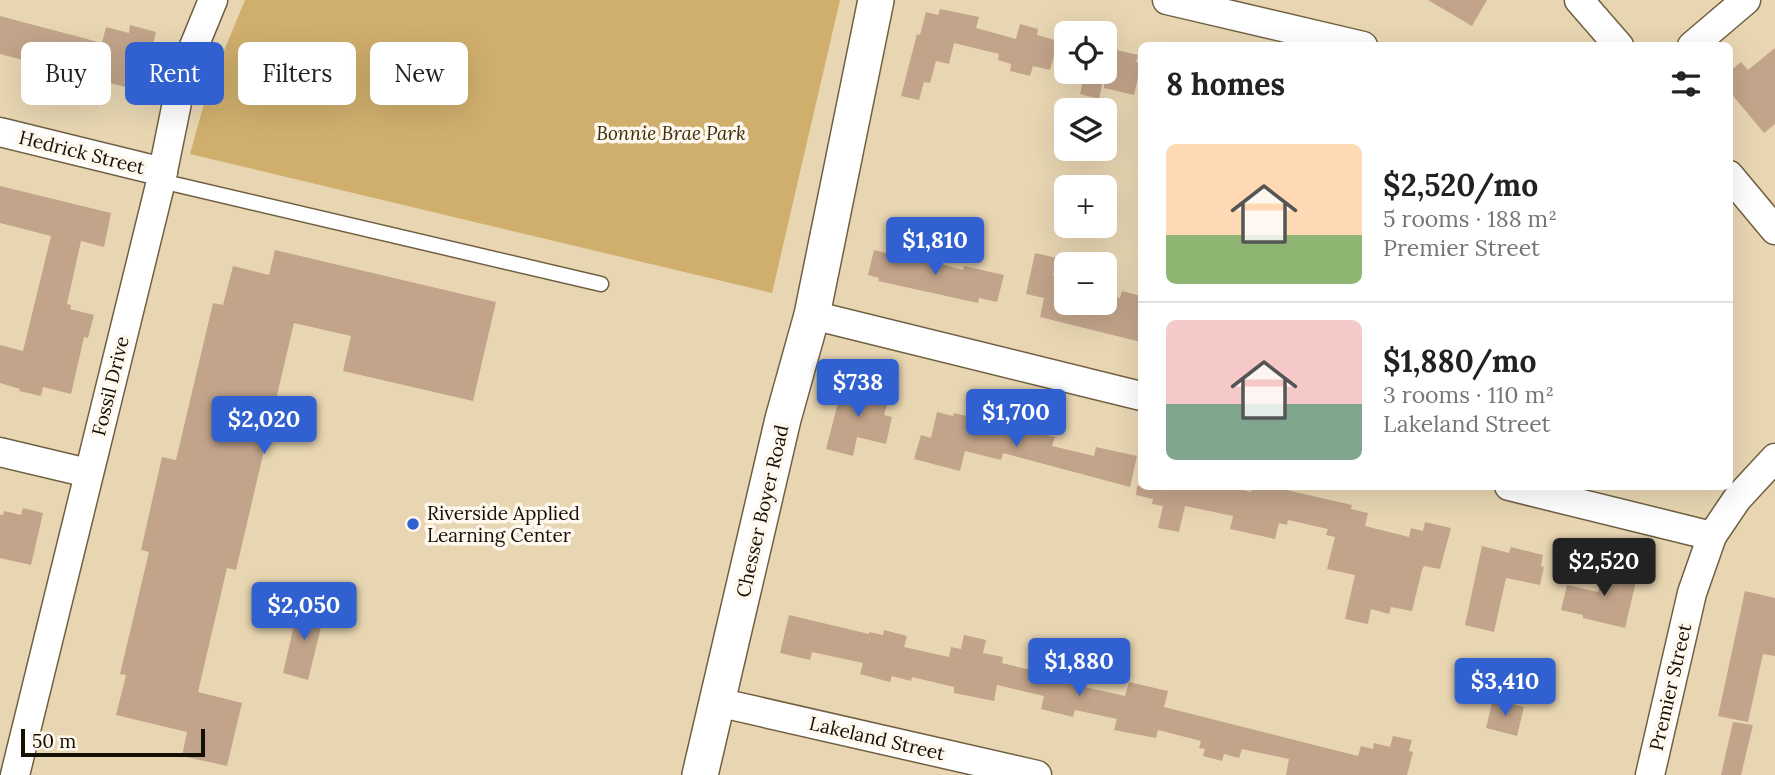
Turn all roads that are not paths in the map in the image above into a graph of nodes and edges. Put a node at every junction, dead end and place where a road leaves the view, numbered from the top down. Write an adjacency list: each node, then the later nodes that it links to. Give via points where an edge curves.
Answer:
1 (213, 0): 10 (street, Fossil Drive, via 183,73)
2 (876, 0): 14 (street, Chesser Boyer Road)
3 (1167, 0): 6 (street)
4 (1579, 0): 7 (street)
5 (1746, 0): 8 (street)
6 (1346, 42)
7 (1616, 42)
8 (1697, 42)
9 (0, 132): 10 (street, Hedrick Street)
10 (162, 177): 13 (lane); 18 (street, Fossil Drive)
11 (1733, 180): 12 (street)
12 (1775, 230)
13 (601, 284)
14 (812, 316): 15 (street); 21 (street, Chesser Boyer Road, via 783,419)
15 (1138, 395)
16 (0, 452): 18 (street)
17 (1775, 458): 20 (street, Premier Street, via 1737,499)
18 (88, 473): 22 (street, Fossil Drive)
19 (1525, 490): 20 (street)
20 (1712, 536): 25 (street, Premier Street, via 1692,593)
21 (717, 702): 23 (street, Chesser Boyer Road); 24 (street, Lakeland Street)
22 (15, 773)
23 (700, 775)
24 (1037, 775)
25 (1650, 775)

